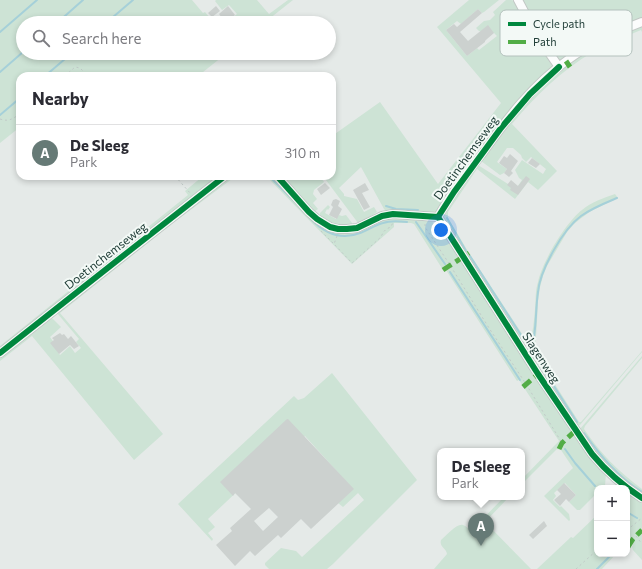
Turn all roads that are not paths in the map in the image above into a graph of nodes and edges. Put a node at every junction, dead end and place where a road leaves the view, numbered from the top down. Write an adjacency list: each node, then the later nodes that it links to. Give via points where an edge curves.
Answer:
1 (518, 0): 2 (street)
2 (523, 10)
3 (642, 22): 4 (street, Doetinchemseweg)
4 (632, 26)
5 (551, 56): 7 (street)
6 (574, 56): 7 (street, Doetinchemseweg)
7 (559, 67): 10 (street, Doetinchemseweg, via 530,94 500,128)
8 (220, 180): 11 (street, Doetinchemseweg)
9 (281, 180): 10 (street, Doetinchemseweg, via 323,224 338,229 357,228 382,216 393,214)
10 (438, 217): 12 (street, Slagenweg, via 592,454 614,478)
11 (0, 353)
12 (642, 498)

